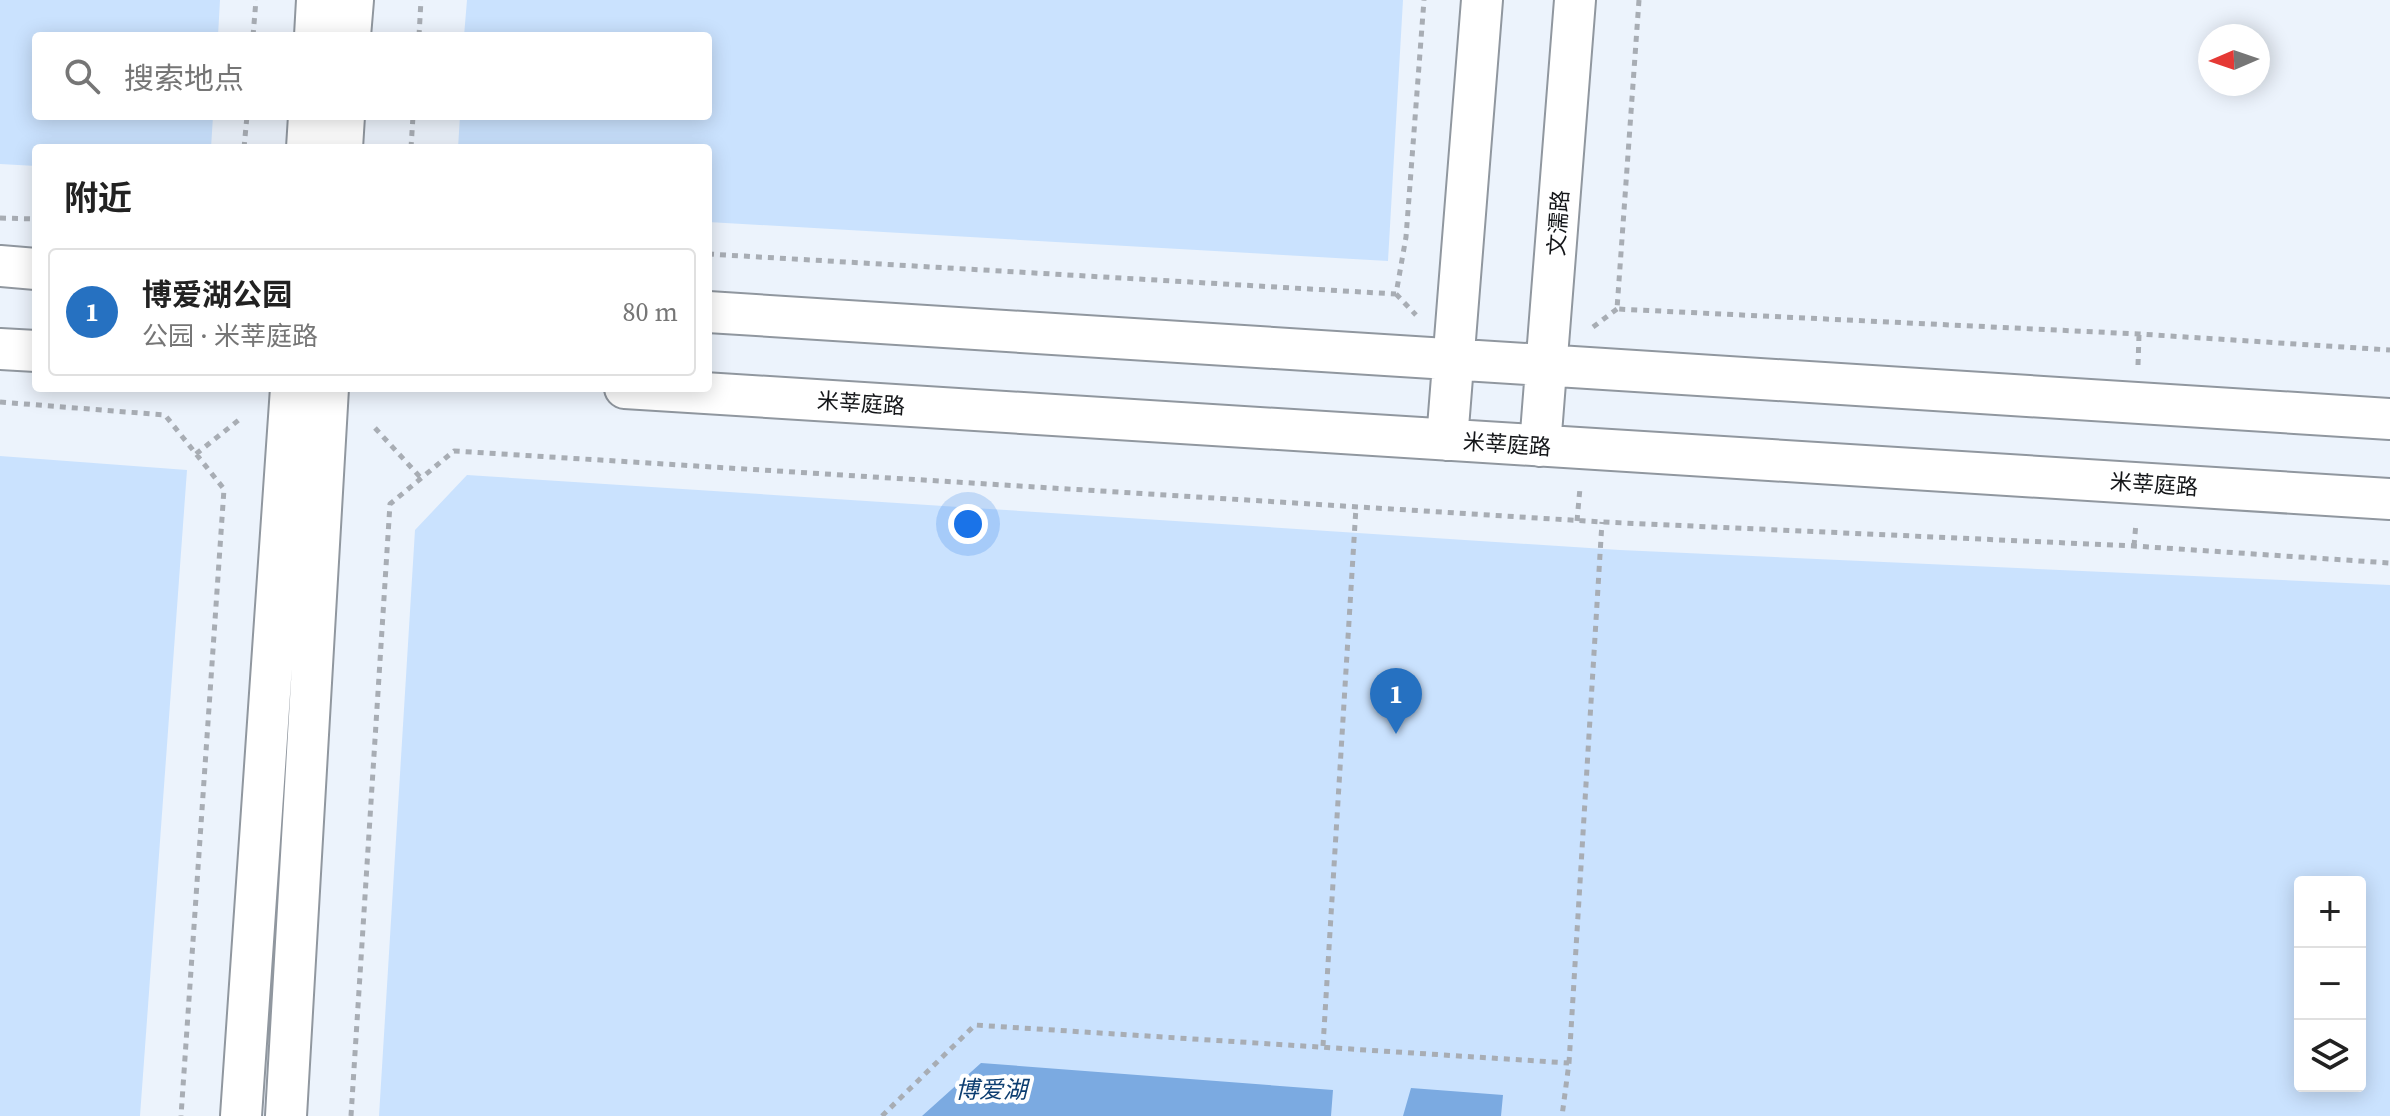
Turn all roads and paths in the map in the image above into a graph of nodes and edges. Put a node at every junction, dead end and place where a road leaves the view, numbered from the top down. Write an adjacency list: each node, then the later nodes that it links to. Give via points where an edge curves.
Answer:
1 (256, 0): 9 (path)
2 (317, 0): 10 (street)
3 (353, 0): 11 (street)
4 (421, 0): 12 (path)
5 (1424, 0): 26 (path, via 1406,237)
6 (1482, 0): 35 (street)
7 (1575, 0): 36 (street, 文濡路)
8 (1639, 0): 27 (path)
9 (253, 32)
10 (315, 32)
11 (350, 32)
12 (419, 32)
13 (247, 120): 17 (path)
14 (309, 120): 18 (street)
15 (344, 120): 19 (street)
16 (413, 120): 20 (path)
17 (244, 144)
18 (307, 144)
19 (342, 144)
20 (411, 144)
21 (0, 218): 22 (path)
22 (32, 219)
23 (712, 254): 26 (path)
24 (0, 266): 25 (street)
25 (32, 269)
26 (1396, 294): 29 (path)
27 (1617, 309): 30 (path); 31 (path)
28 (712, 312): 35 (street)
29 (1416, 315)
30 (1592, 327)
31 (2139, 334): 33 (path); 37 (path)
32 (0, 349): 34 (street)
33 (2390, 350)
34 (32, 351)
35 (1453, 359): 36 (street); 45 (street)
36 (1547, 365): 43 (street); 46 (street, 文濡路)
37 (2137, 378)
38 (291, 392): 58 (street)
39 (328, 392): 59 (street)
40 (688, 392): 45 (street, 米莘庭路)
41 (0, 402): 47 (path, via 165,415)
42 (240, 419): 47 (path)
43 (2390, 419)
44 (375, 428): 48 (path)
45 (1447, 440): 46 (street, 米莘庭路)
46 (1540, 446): 50 (street, 米莘庭路)
47 (196, 454): 57 (path, via 224,489)
48 (421, 478): 51 (path, via 454,451); 60 (path, via 390,504)
49 (1581, 479): 52 (path)
50 (2390, 499)
51 (1356, 507): 52 (path); 55 (path)
52 (1577, 521): 53 (path)
53 (1602, 522): 54 (path); 56 (path)
54 (2390, 563)
55 (1323, 1046): 56 (path); 61 (path, via 975,1025)
56 (1569, 1063): 62 (path)
57 (181, 1116)
58 (241, 1116)
59 (286, 1116)
60 (351, 1116)
61 (882, 1116)
62 (1562, 1116)

